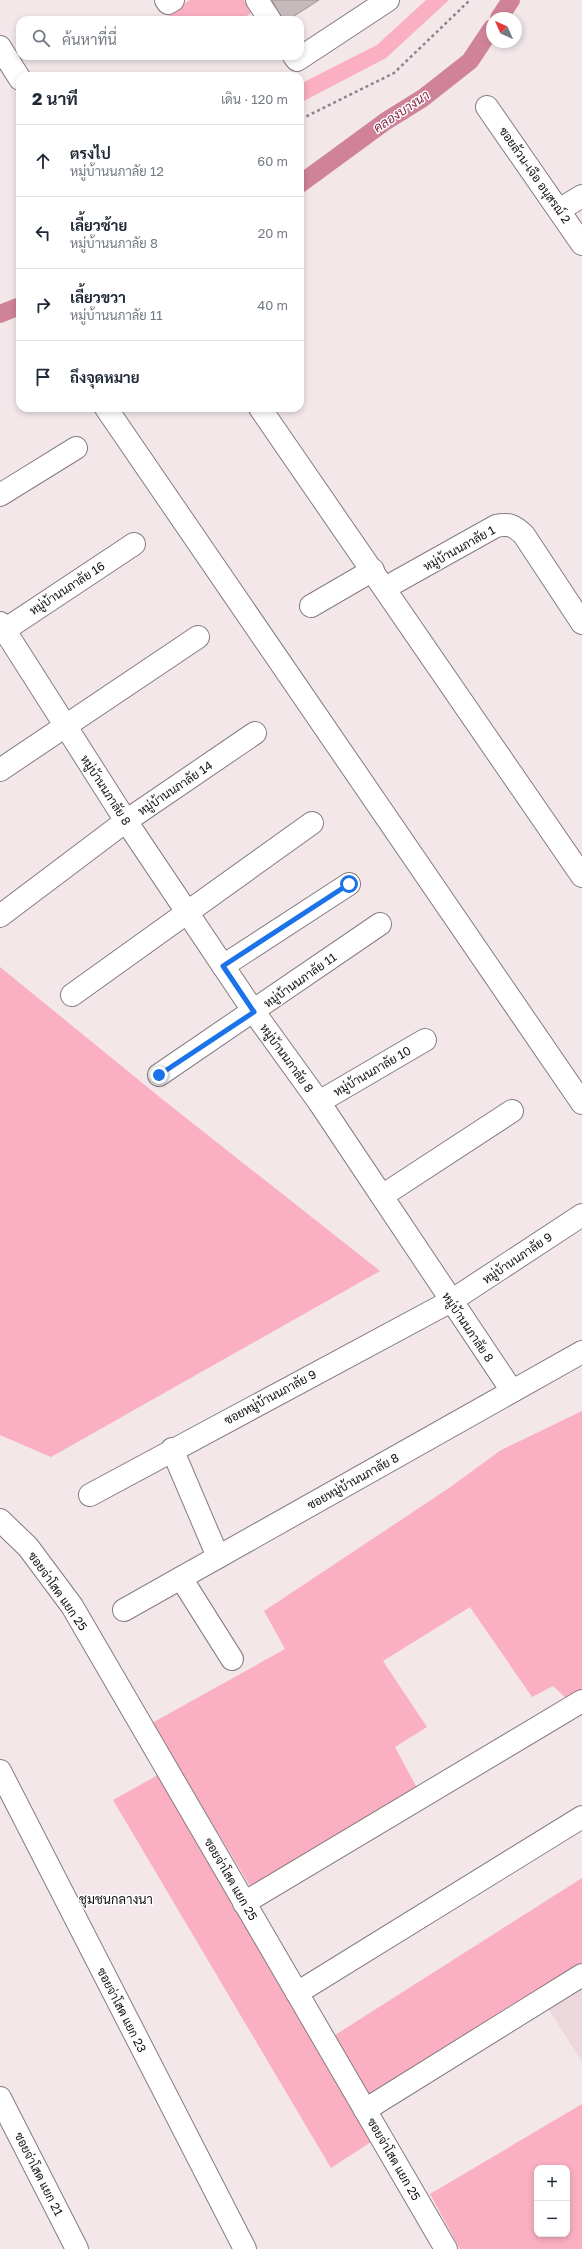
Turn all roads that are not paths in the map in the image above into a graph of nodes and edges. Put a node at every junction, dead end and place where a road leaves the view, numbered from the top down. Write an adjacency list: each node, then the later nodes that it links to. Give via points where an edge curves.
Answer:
1 (166, 0): 2 (street, via 168,3)
2 (173, 0)
3 (257, 0): 5 (street)
4 (388, 0): 7 (street)
5 (267, 16)
6 (0, 47): 8 (street)
7 (304, 55)
8 (16, 73)
9 (487, 107): 11 (street, ซอยล้วน-เจือ อนุสรณ์ 2)
10 (582, 196): 11 (street)
11 (559, 210): 12 (street, ซอยล้วน-เจือ อนุสรณ์ 2)
12 (582, 244)
13 (109, 412): 40 (street)
14 (263, 412): 18 (street)
15 (76, 448): 16 (street)
16 (0, 495)
17 (134, 544): 22 (street, หมู่บ้านนภาลัย 16)
18 (373, 570): 19 (street); 20 (street)
19 (386, 588): 21 (street, หมู่บ้านนภาลัย 1, via 496,526 506,524 516,528 524,536); 29 (street)
20 (311, 606)
21 (582, 623)
22 (1, 629): 24 (street, หมู่บ้านนภาลัย 8)
23 (198, 637): 24 (street)
24 (65, 725): 26 (street); 27 (street, หมู่บ้านนภาลัย 8)
25 (255, 733): 27 (street, หมู่บ้านนภาลัย 14)
26 (0, 770)
27 (126, 821): 31 (street, หมู่บ้านนภาลัย 8); 32 (street, หมู่บ้านนภาลัย 14)
28 (312, 823): 31 (street)
29 (582, 876)
30 (349, 884): 34 (street)
31 (188, 912): 34 (street, หมู่บ้านนภาลัย 8); 35 (street)
32 (0, 916)
33 (380, 924): 36 (street, หมู่บ้านนภาลัย 11)
34 (223, 966): 36 (street, หมู่บ้านนภาลัย 8)
35 (72, 995)
36 (254, 1012): 38 (street, หมู่บ้านนภาลัย 11); 39 (street, หมู่บ้านนภาลัย 8)
37 (425, 1040): 39 (street, หมู่บ้านนภาลัย 10)
38 (159, 1075)
39 (319, 1102): 42 (street, หมู่บ้านนภาลัย 8)
40 (582, 1103)
41 (512, 1111): 42 (street)
42 (382, 1196): 44 (street, หมู่บ้านนภาลัย 8)
43 (582, 1215): 44 (street, หมู่บ้านนภาลัย 9)
44 (451, 1301): 46 (street, หมู่บ้านนภาลัย 8); 47 (street, ซอยหมู่บ้านนภาลัย 9)
45 (582, 1352): 46 (street, ซอยหมู่บ้านนภาลัย 8)
46 (512, 1391): 50 (street, ซอยหมู่บ้านนภาลัย 8)
47 (172, 1449): 48 (street, ซอยหมู่บ้านนภาลัย 9); 50 (street)
48 (90, 1495)
49 (0, 1520): 57 (street, ซอยจ่าโสด แยก 25, via 28,1547 72,1606)
50 (218, 1557): 51 (street, ซอยหมู่บ้านนภาลัย 8)
51 (181, 1578): 52 (street, ซอยหมู่บ้านนภาลัย 8); 53 (street)
52 (124, 1610)
53 (232, 1658)
54 (582, 1701): 57 (street)
55 (0, 1771): 63 (street, ซอยจ่าโสด แยก 23)
56 (582, 1817): 59 (street)
57 (244, 1903): 59 (street, ซอยจ่าโสด แยก 25)
58 (582, 1975): 61 (street)
59 (297, 1993): 61 (street, ซอยจ่าโสด แยก 25)
60 (0, 2098): 62 (street, ซอยจ่าโสด แยก 21)
61 (365, 2110): 64 (street, ซอยจ่าโสด แยก 25)
62 (78, 2249)
63 (245, 2249)
64 (446, 2249)

